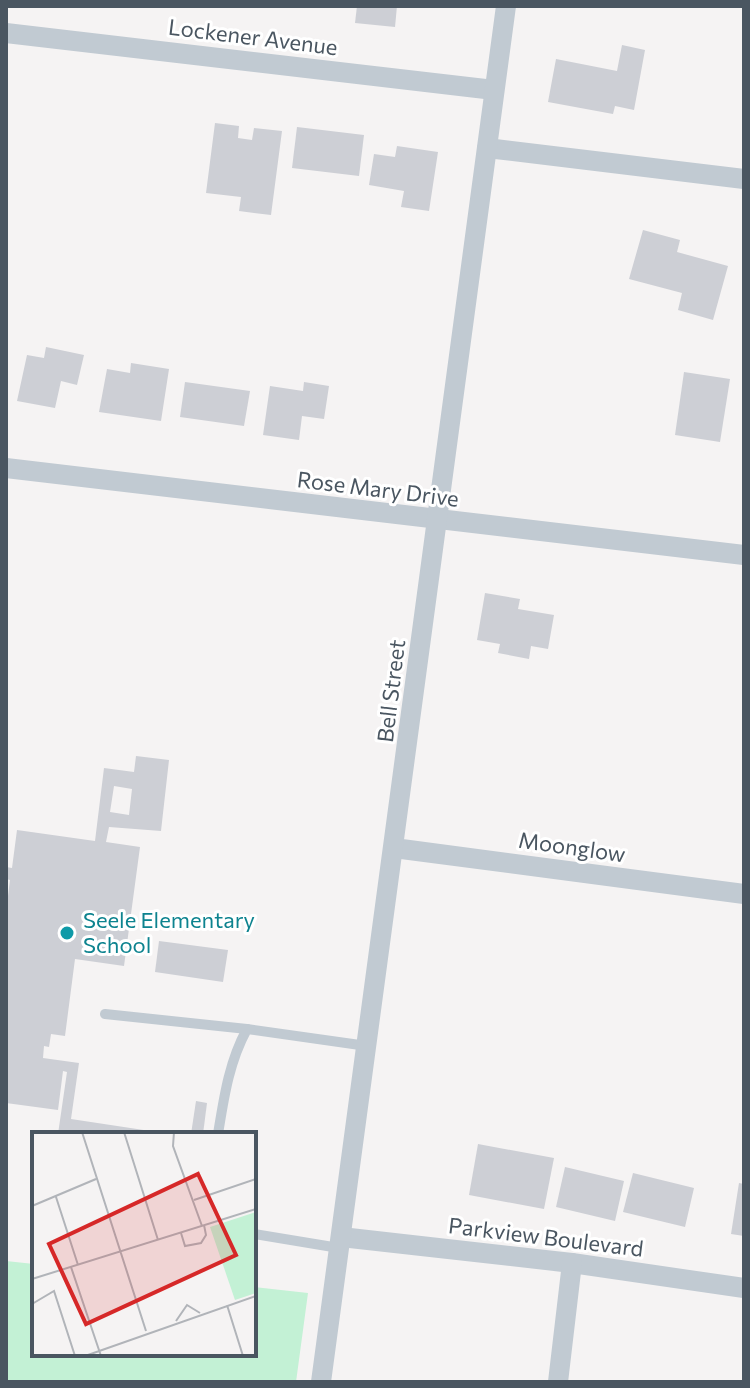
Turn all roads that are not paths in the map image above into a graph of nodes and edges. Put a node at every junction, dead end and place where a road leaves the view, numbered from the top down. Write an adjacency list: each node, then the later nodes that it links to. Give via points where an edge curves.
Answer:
1 (506, 6): 3 (street, Bell Street)
2 (6, 33): 3 (street, Lockener Avenue)
3 (494, 90): 4 (street, Bell Street)
4 (487, 148): 5 (street); 7 (street, Bell Street)
5 (744, 179)
6 (6, 468): 7 (street, Rose Mary Drive)
7 (437, 520): 8 (street, Rose Mary Drive); 9 (street, Bell Street)
8 (744, 555)
9 (394, 848): 10 (street, Moonglow); 13 (street, Bell Street)
10 (744, 894)
11 (105, 1014): 12 (lane)
12 (247, 1029): 13 (lane); 14 (lane, via 231,1064)
13 (367, 1046): 16 (street, Bell Street)
14 (218, 1132)
15 (256, 1234): 16 (lane)
16 (340, 1243): 17 (street, Parkview Boulevard); 19 (street, Bell Street)
17 (572, 1263): 18 (street, Parkview Boulevard); 20 (street)
18 (744, 1288)
19 (321, 1382)
20 (558, 1382)

